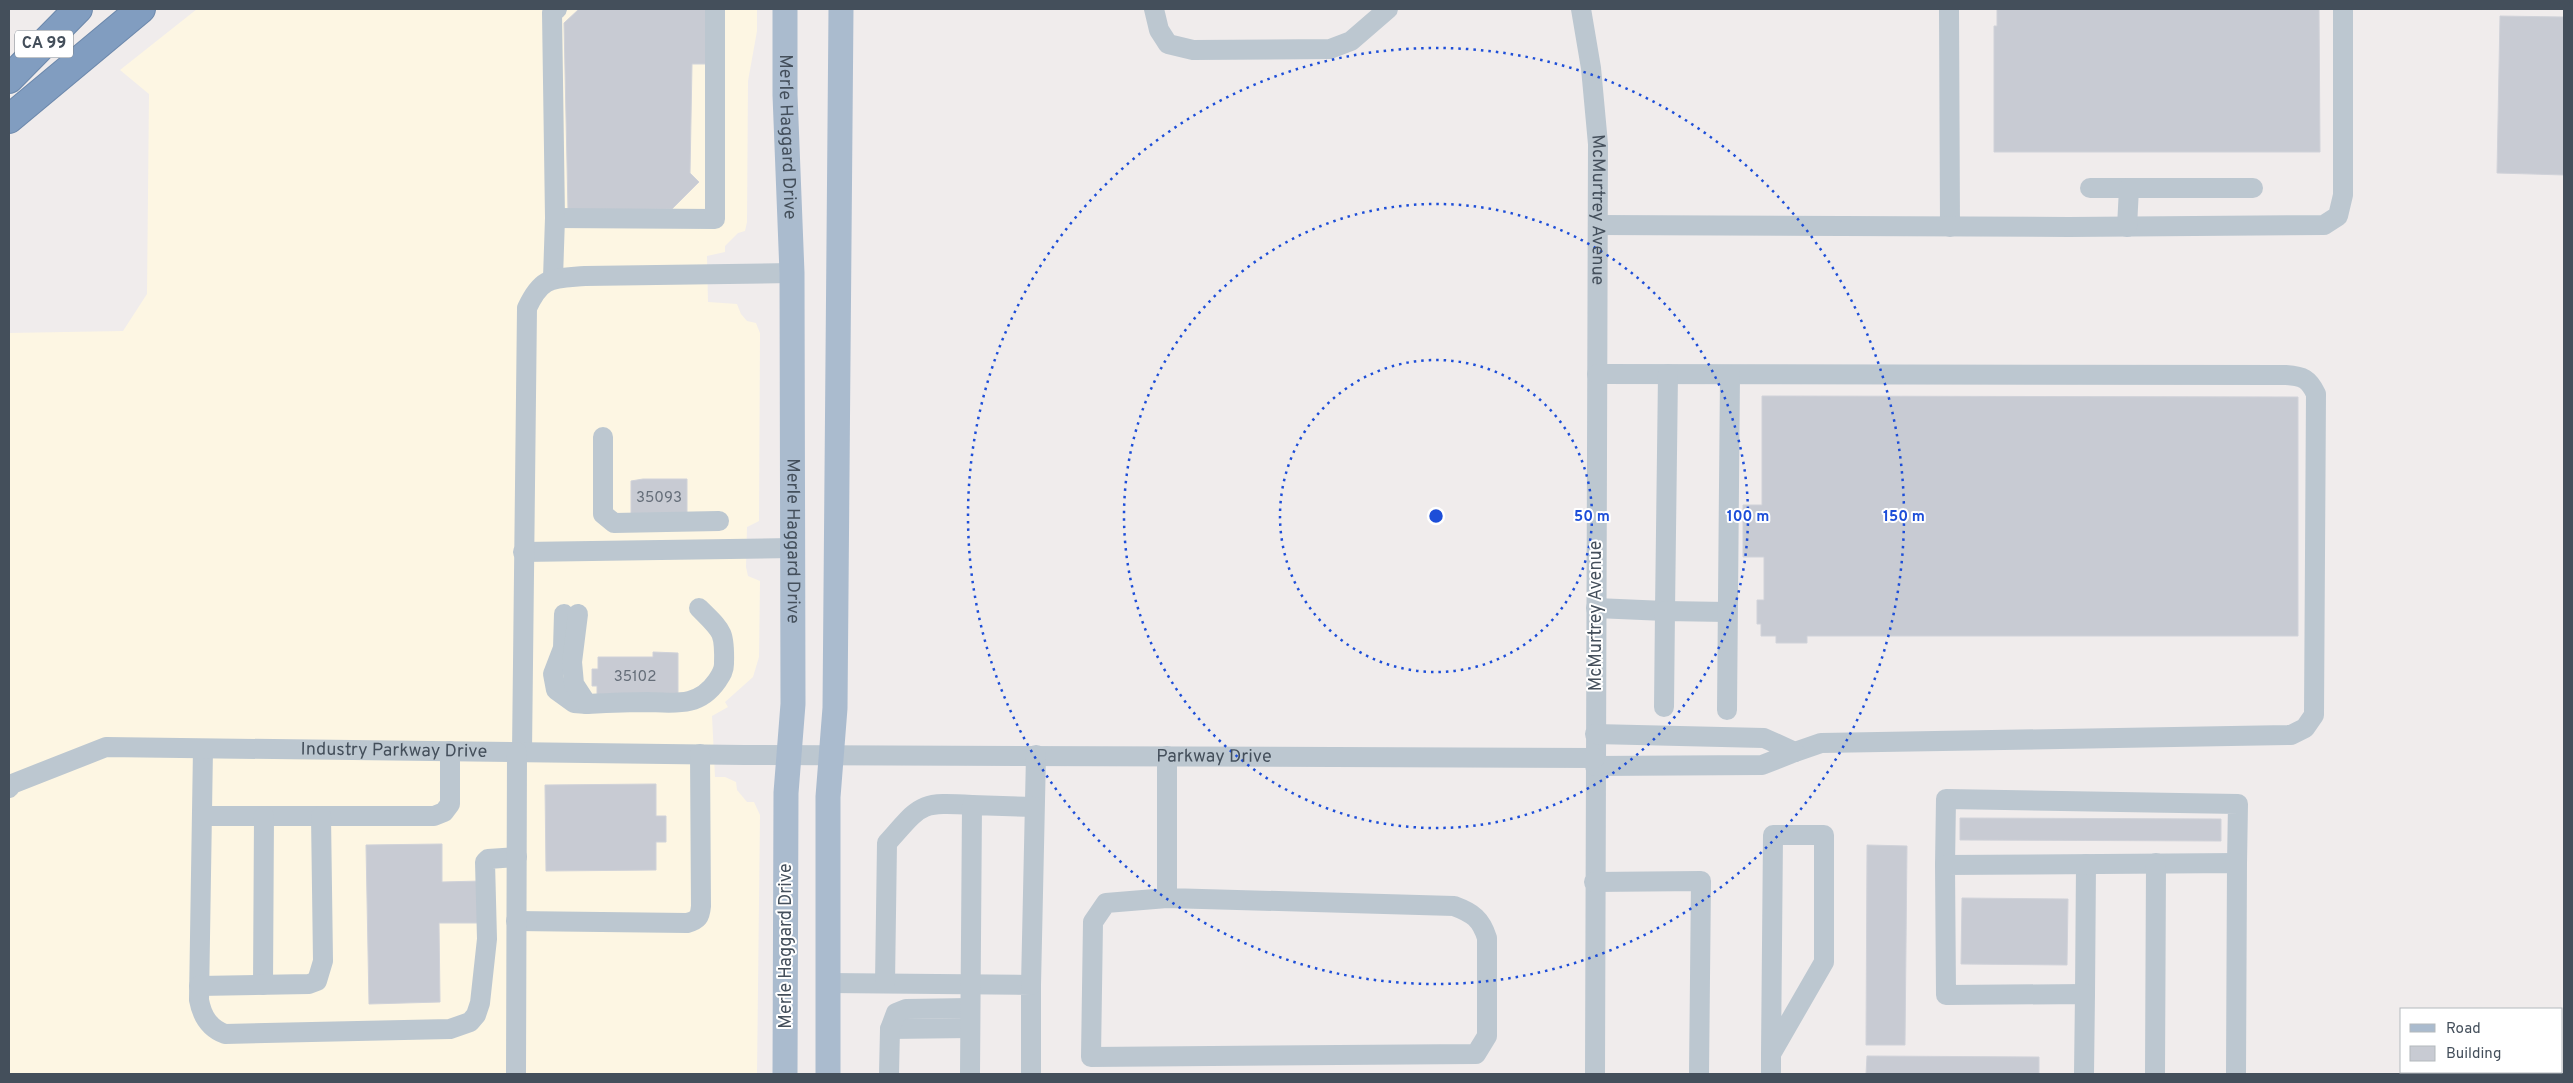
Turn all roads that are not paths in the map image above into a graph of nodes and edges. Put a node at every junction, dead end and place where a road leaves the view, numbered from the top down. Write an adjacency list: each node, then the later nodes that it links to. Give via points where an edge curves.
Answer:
1 (78, 9): 12 (highway, CA 99)
2 (141, 9): 13 (highway)
3 (557, 9): 17 (street, via 552,13)
4 (715, 9): 17 (street, via 715,219)
5 (785, 9): 21 (main road, Merle Haggard Drive)
6 (842, 9): 44 (main road)
7 (1154, 9): 8 (street, via 1159,30 1168,44 1192,50 1330,50 1351,41)
8 (1388, 9)
9 (1581, 9): 18 (street, McMurtrey Avenue, via 1591,68 1598,144)
10 (1949, 9): 19 (street)
11 (2343, 9): 20 (street, via 2343,195 2338,216 2324,226)
12 (9, 79)
13 (9, 119)
14 (2090, 188): 15 (street)
15 (2129, 188): 16 (street); 20 (street)
16 (2253, 188)
17 (555, 218): 22 (street)
18 (1598, 225): 19 (street); 23 (street, McMurtrey Avenue)
19 (1950, 227): 20 (street)
20 (2127, 227)
21 (792, 273): 22 (street); 28 (main road, Merle Haggard Drive)
22 (553, 278): 29 (street, via 536,288 527,308)
23 (1597, 374): 24 (street, Parkway Drive); 31 (street, McMurtrey Avenue)
24 (1668, 374): 25 (street, Parkway Drive); 32 (street)
25 (1730, 375): 33 (street); 41 (street, Parkway Drive, via 2286,375 2301,376 2310,382 2316,394 2314,715 2306,728 2291,735 1821,743)
26 (603, 437): 27 (street, via 602,514 614,523)
27 (719, 521)
28 (792, 548): 29 (street); 43 (main road, Merle Haggard Drive, via 793,704)
29 (523, 552): 40 (street)
30 (699, 608): 34 (street, via 717,626 725,640 724,670 712,689 700,699 680,704 587,704 574,684)
31 (1596, 608): 32 (street); 37 (street, McMurtrey Avenue)
32 (1665, 611): 33 (street); 35 (street)
33 (1726, 612): 36 (street)
34 (571, 614)
35 (1664, 707)
36 (1727, 710)
37 (1596, 734): 41 (street, via 1764,738); 47 (street, McMurtrey Avenue)
38 (203, 748): 39 (street, Industry Parkway Drive); 48 (street, Industry Parkway Drive, via 106,747 12,784); 51 (street)
39 (450, 751): 40 (street, Industry Parkway Drive); 53 (street, via 450,804 444,812 434,816)
40 (520, 752): 42 (street, Industry Parkway Drive); 54 (street)
41 (1795, 752): 47 (street, Parkway Drive, via 1762,765)
42 (700, 754): 43 (street, Industry Parkway Drive); 61 (street, via 701,906 697,921)
43 (788, 755): 44 (street, Industry Parkway Drive); 73 (main road, Merle Haggard Drive)
44 (832, 755): 45 (street, Parkway Drive); 62 (main road, via 828,798)
45 (1036, 755): 46 (street, Parkway Drive); 50 (street)
46 (1167, 756): 47 (street, Parkway Drive); 60 (street)
47 (1596, 762): 59 (street, McMurtrey Avenue)
48 (9, 788)
49 (972, 805): 50 (street); 63 (street, via 934,803 922,806 887,843); 64 (street)
50 (1034, 807): 66 (street)
51 (202, 816): 52 (street); 67 (street)
52 (264, 816): 53 (street); 65 (street)
53 (321, 816): 65 (street, via 321,972 317,981 309,984)
54 (517, 857): 61 (street); 67 (street, via 488,859 485,862 487,939 484,978 476,1015 460,1027 225,1034 207,1022 201,1010)
55 (2156, 863): 56 (street); 58 (street); 82 (street)
56 (2237, 863): 57 (street, via 2238,804 1946,800); 83 (street)
57 (1946, 864): 58 (street); 68 (street, via 1946,995)
58 (2086, 864): 68 (street)
59 (1594, 882): 78 (street, McMurtrey Avenue); 79 (street, via 1701,881)
60 (1167, 898): 71 (street, via 1106,903 1093,922); 71 (street, via 1454,906 1472,913 1482,924 1487,938 1487,1036 1482,1048 1476,1054)
61 (516, 921): 72 (street)
62 (829, 983): 63 (street); 74 (main road)
63 (885, 983): 64 (street)
64 (970, 983): 66 (street); 69 (street)
65 (263, 985): 67 (street)
66 (1031, 985): 77 (street)
67 (199, 986)
68 (2085, 994): 81 (street)
69 (970, 1018): 75 (street, via 890,1029); 76 (street)
70 (1771, 1054): 70 (street, via 1824,962 1824,835 1772,835); 80 (street)
71 (1091, 1066)
72 (516, 1074)
73 (785, 1074)
74 (828, 1074)
75 (888, 1074)
76 (970, 1074)
77 (1030, 1074)
78 (1595, 1074)
79 (1699, 1074)
80 (1771, 1074)
81 (2084, 1074)
82 (2155, 1074)
83 (2236, 1074)

